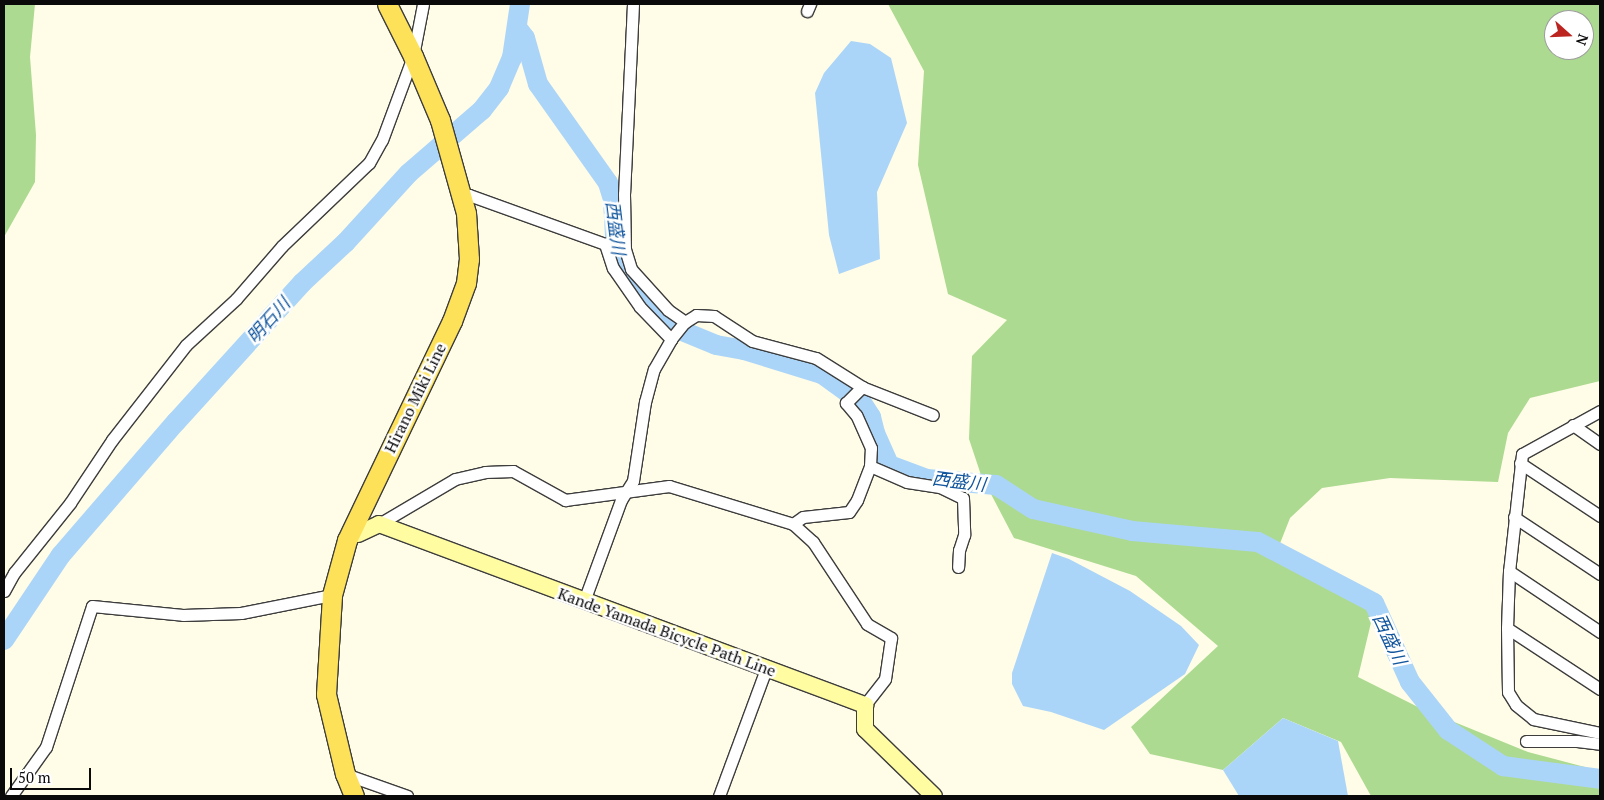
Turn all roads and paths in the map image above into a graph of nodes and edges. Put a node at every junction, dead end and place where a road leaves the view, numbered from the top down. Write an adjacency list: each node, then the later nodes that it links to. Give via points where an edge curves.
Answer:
1 (387, 4): 4 (main road, Hirano Miki Line)
2 (423, 4): 4 (street)
3 (633, 4): 6 (street, via 624,194 625,249 631,269 668,310)
4 (413, 56): 5 (main road, Hirano Miki Line, via 440,120); 24 (street, via 382,140 369,163 282,246 236,299 186,345 112,440)
5 (462, 194): 7 (street, via 605,244 613,268 640,307); 20 (main road, Hirano Miki Line, via 469,259 466,283 452,321)
6 (685, 322): 7 (street); 8 (street, via 696,315 714,316 752,341 816,358)
7 (671, 339): 15 (street, via 654,368 645,402 634,480)
8 (862, 387): 10 (street); 14 (street, via 846,403 856,415 871,448)
9 (1600, 411): 11 (street)
10 (933, 415)
11 (1573, 425): 12 (street); 13 (street, via 1522,454)
12 (1600, 444)
13 (1520, 463): 16 (street); 17 (street)
14 (870, 466): 19 (street, via 849,512 803,517); 21 (street, via 907,482 940,487 963,498 964,535)
15 (627, 492): 18 (street, via 565,500 513,471 485,472 455,479); 19 (street, via 669,486); 26 (street, via 621,500)
16 (1600, 516)
17 (1514, 518): 22 (street); 23 (street)
18 (379, 524): 20 (main road); 26 (main road, Kande Yamada Bicycle Path Line)
19 (793, 524): 31 (street, via 813,542 867,624 891,638 885,679)
20 (352, 537): 25 (main road, Hirano Miki Line)
21 (958, 567)
22 (1509, 572): 27 (street); 28 (street)
23 (1600, 574)
24 (4, 591)
25 (332, 595): 35 (main road, Hirano Miki Line, via 326,694); 36 (street, via 241,614 183,615 92,606 46,747)
26 (584, 601): 29 (main road, Kande Yamada Bicycle Path Line)
27 (1507, 628): 30 (street); 32 (street, via 1508,692 1516,705 1533,719)
28 (1600, 632)
29 (766, 669): 31 (main road, Kande Yamada Bicycle Path Line); 39 (street)
30 (1600, 689)
31 (865, 705): 40 (main road, via 865,729)
32 (1600, 733)
33 (1526, 741): 34 (street)
34 (1600, 744)
35 (345, 774): 37 (main road, Hirano Miki Line); 38 (street)
36 (11, 796)
37 (354, 796)
38 (407, 796)
39 (719, 796)
40 (934, 796)

